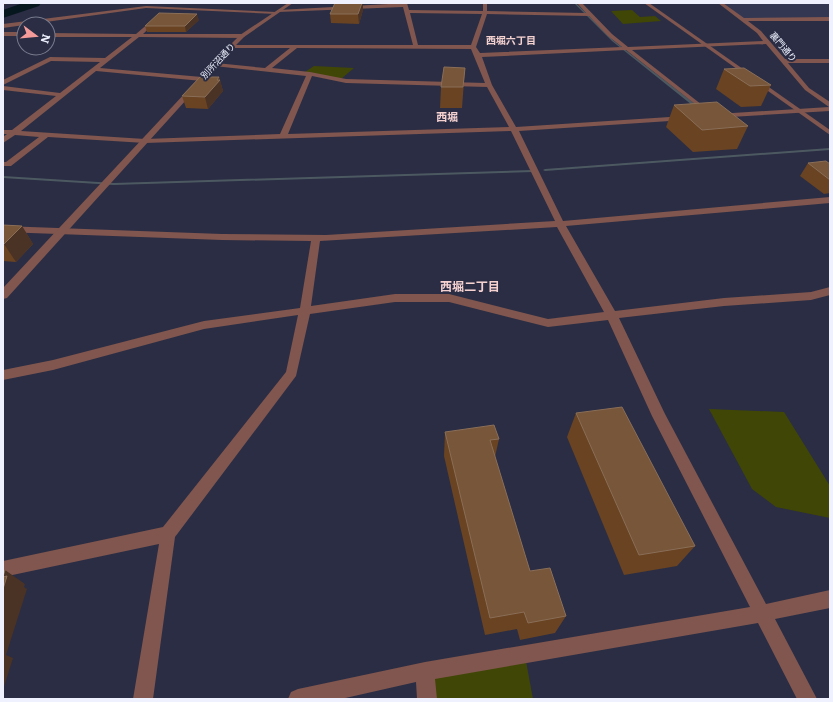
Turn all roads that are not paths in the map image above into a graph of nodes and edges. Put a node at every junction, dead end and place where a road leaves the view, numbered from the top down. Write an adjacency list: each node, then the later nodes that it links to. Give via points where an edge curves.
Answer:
1 (173, 3): 8 (street)
2 (291, 3): 10 (street, 別所沼通り)
3 (485, 3): 11 (street)
4 (579, 3): 12 (street)
5 (646, 3): 23 (street)
6 (720, 3): 14 (street, 裏門通り)
7 (405, 4): 9 (street); 10 (street)
8 (167, 8): 10 (street); 15 (street, via 146,7); 19 (street)
9 (406, 11): 11 (street); 26 (street)
10 (277, 12): 20 (street, 別所沼通り)
11 (485, 13): 12 (street); 28 (street)
12 (589, 15): 27 (street)
13 (830, 19): 14 (street)
14 (741, 20): 22 (street, 裏門通り, via 759,32)
15 (3, 26)
16 (3, 34): 17 (street)
17 (15, 34): 21 (street)
18 (56, 34): 19 (street)
19 (137, 36): 20 (street); 29 (street)
20 (242, 36): 24 (street, 別所沼通り)
21 (3, 39)
22 (768, 42): 23 (street); 30 (street, 裏門通り)
23 (705, 45): 27 (street); 43 (street)
24 (232, 46): 25 (street); 32 (street, 別所沼通り)
25 (296, 46): 26 (street); 34 (street)
26 (416, 47): 28 (street)
27 (625, 48): 28 (street); 44 (street)
28 (476, 51): 38 (street)
29 (106, 60): 33 (street); 37 (street, via 50,60)
30 (783, 61): 31 (street); 41 (street, 裏門通り, via 807,89)
31 (830, 61)
32 (216, 65): 34 (street); 36 (street, 別所沼通り)
33 (95, 69): 36 (street); 40 (street)
34 (266, 70): 35 (street)
35 (310, 74): 38 (street, via 346,82); 50 (street)
36 (202, 79): 52 (street, 別所沼通り)
37 (3, 83)
38 (489, 85): 45 (street)
39 (3, 88): 40 (street)
40 (62, 95): 47 (street)
41 (830, 105)
42 (830, 109): 43 (street)
43 (798, 111): 44 (street); 48 (street)
44 (713, 116): 45 (street)
45 (514, 130): 50 (street); 55 (street)
46 (3, 132): 47 (street)
47 (14, 133): 49 (street); 51 (street)
48 (830, 133)
49 (46, 135): 52 (street); 53 (street, via 8,164)
50 (283, 136): 52 (street)
51 (3, 141)
52 (145, 141): 57 (street, 別所沼通り)
53 (3, 164)
54 (830, 200): 55 (street)
55 (560, 223): 58 (street); 62 (street)
56 (3, 229): 57 (street)
57 (63, 231): 58 (street); 60 (street, 別所沼通り)
58 (316, 238): 61 (street)
59 (830, 291): 62 (street, via 811,296 724,302)
60 (3, 295)
61 (305, 310): 62 (street, via 395,298 449,298 548,323); 63 (street, via 204,325 53,365); 64 (street, via 292,372)
62 (612, 316): 67 (street, via 659,416)
63 (3, 375)
64 (168, 534): 65 (street); 69 (street)
65 (3, 569)
66 (830, 599): 67 (street)
67 (764, 613): 68 (street); 72 (street)
68 (424, 671): 70 (street); 71 (street)
69 (142, 699)
70 (298, 699)
71 (427, 699)
72 (807, 699)

